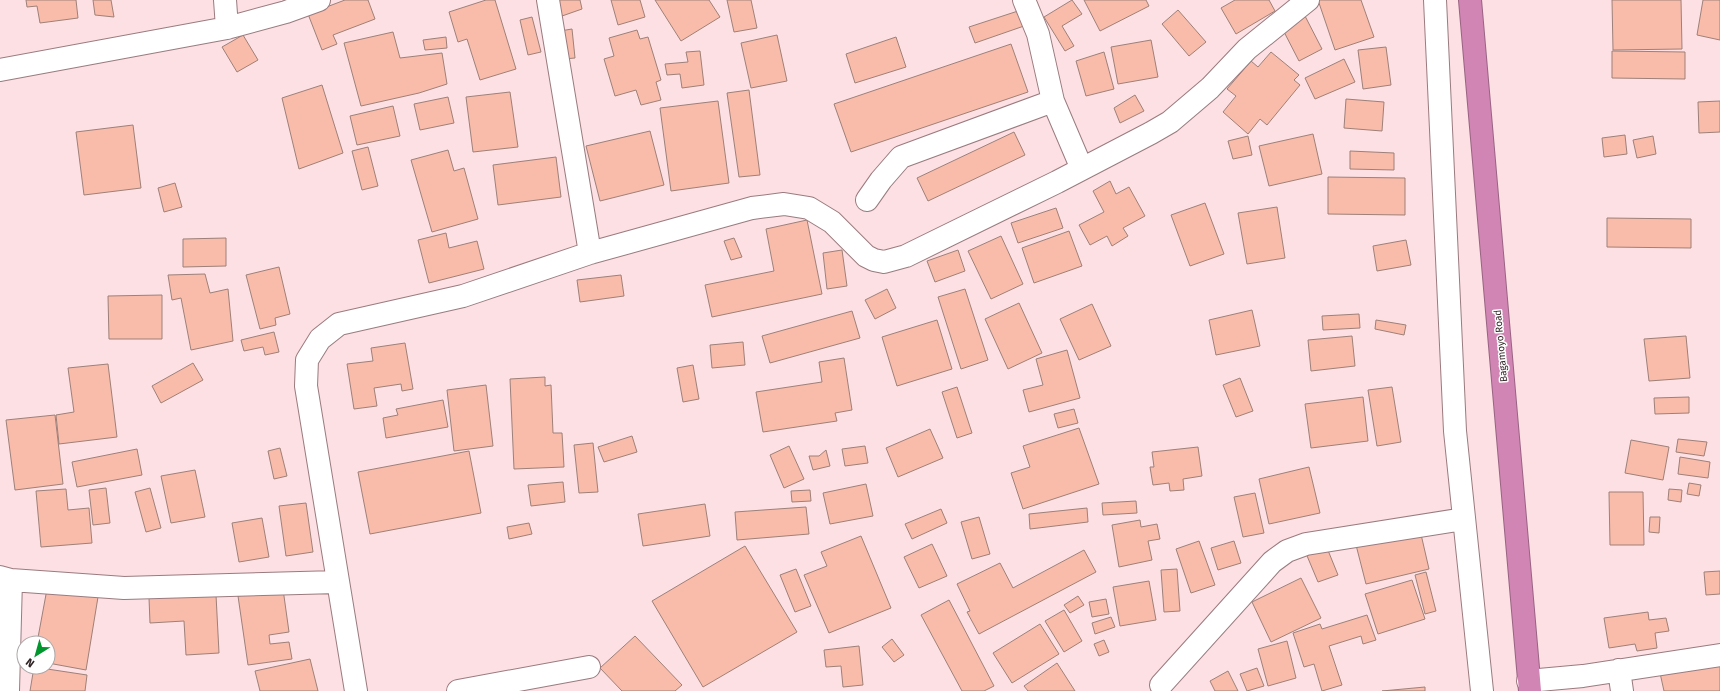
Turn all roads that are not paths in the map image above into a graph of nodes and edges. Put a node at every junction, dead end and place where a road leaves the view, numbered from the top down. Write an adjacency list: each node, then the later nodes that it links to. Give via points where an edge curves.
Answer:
1 (225, 0): 8 (street)
2 (319, 0): 8 (street)
3 (548, 0): 13 (street)
4 (1024, 0): 10 (street, via 1038,34)
5 (1308, 0): 11 (street, via 1247,49 1210,88 1170,122)
6 (1435, 0): 14 (street, via 1455,430)
7 (1470, 0): 21 (highway, Bagamoyo Road)
8 (228, 28): 9 (street)
9 (0, 70)
10 (1053, 101): 11 (street); 12 (street, via 901,157)
11 (1082, 169): 13 (street, via 906,256 884,262 866,256 832,222 809,208 784,204 752,208)
12 (867, 200)
13 (590, 253): 16 (street, via 463,296 339,324 320,339 307,360 306,386)
14 (1464, 519): 20 (street, via 1306,544 1287,551 1272,562); 25 (street)
15 (6, 579): 16 (street, via 124,588); 22 (street)
16 (338, 582): 23 (street)
17 (1720, 655): 19 (street)
18 (589, 667): 24 (street)
19 (1620, 681): 21 (street, via 1583,676)
20 (1161, 685)
21 (1529, 686)
22 (8, 691)
23 (356, 691)
24 (458, 691)
25 (1482, 691)

